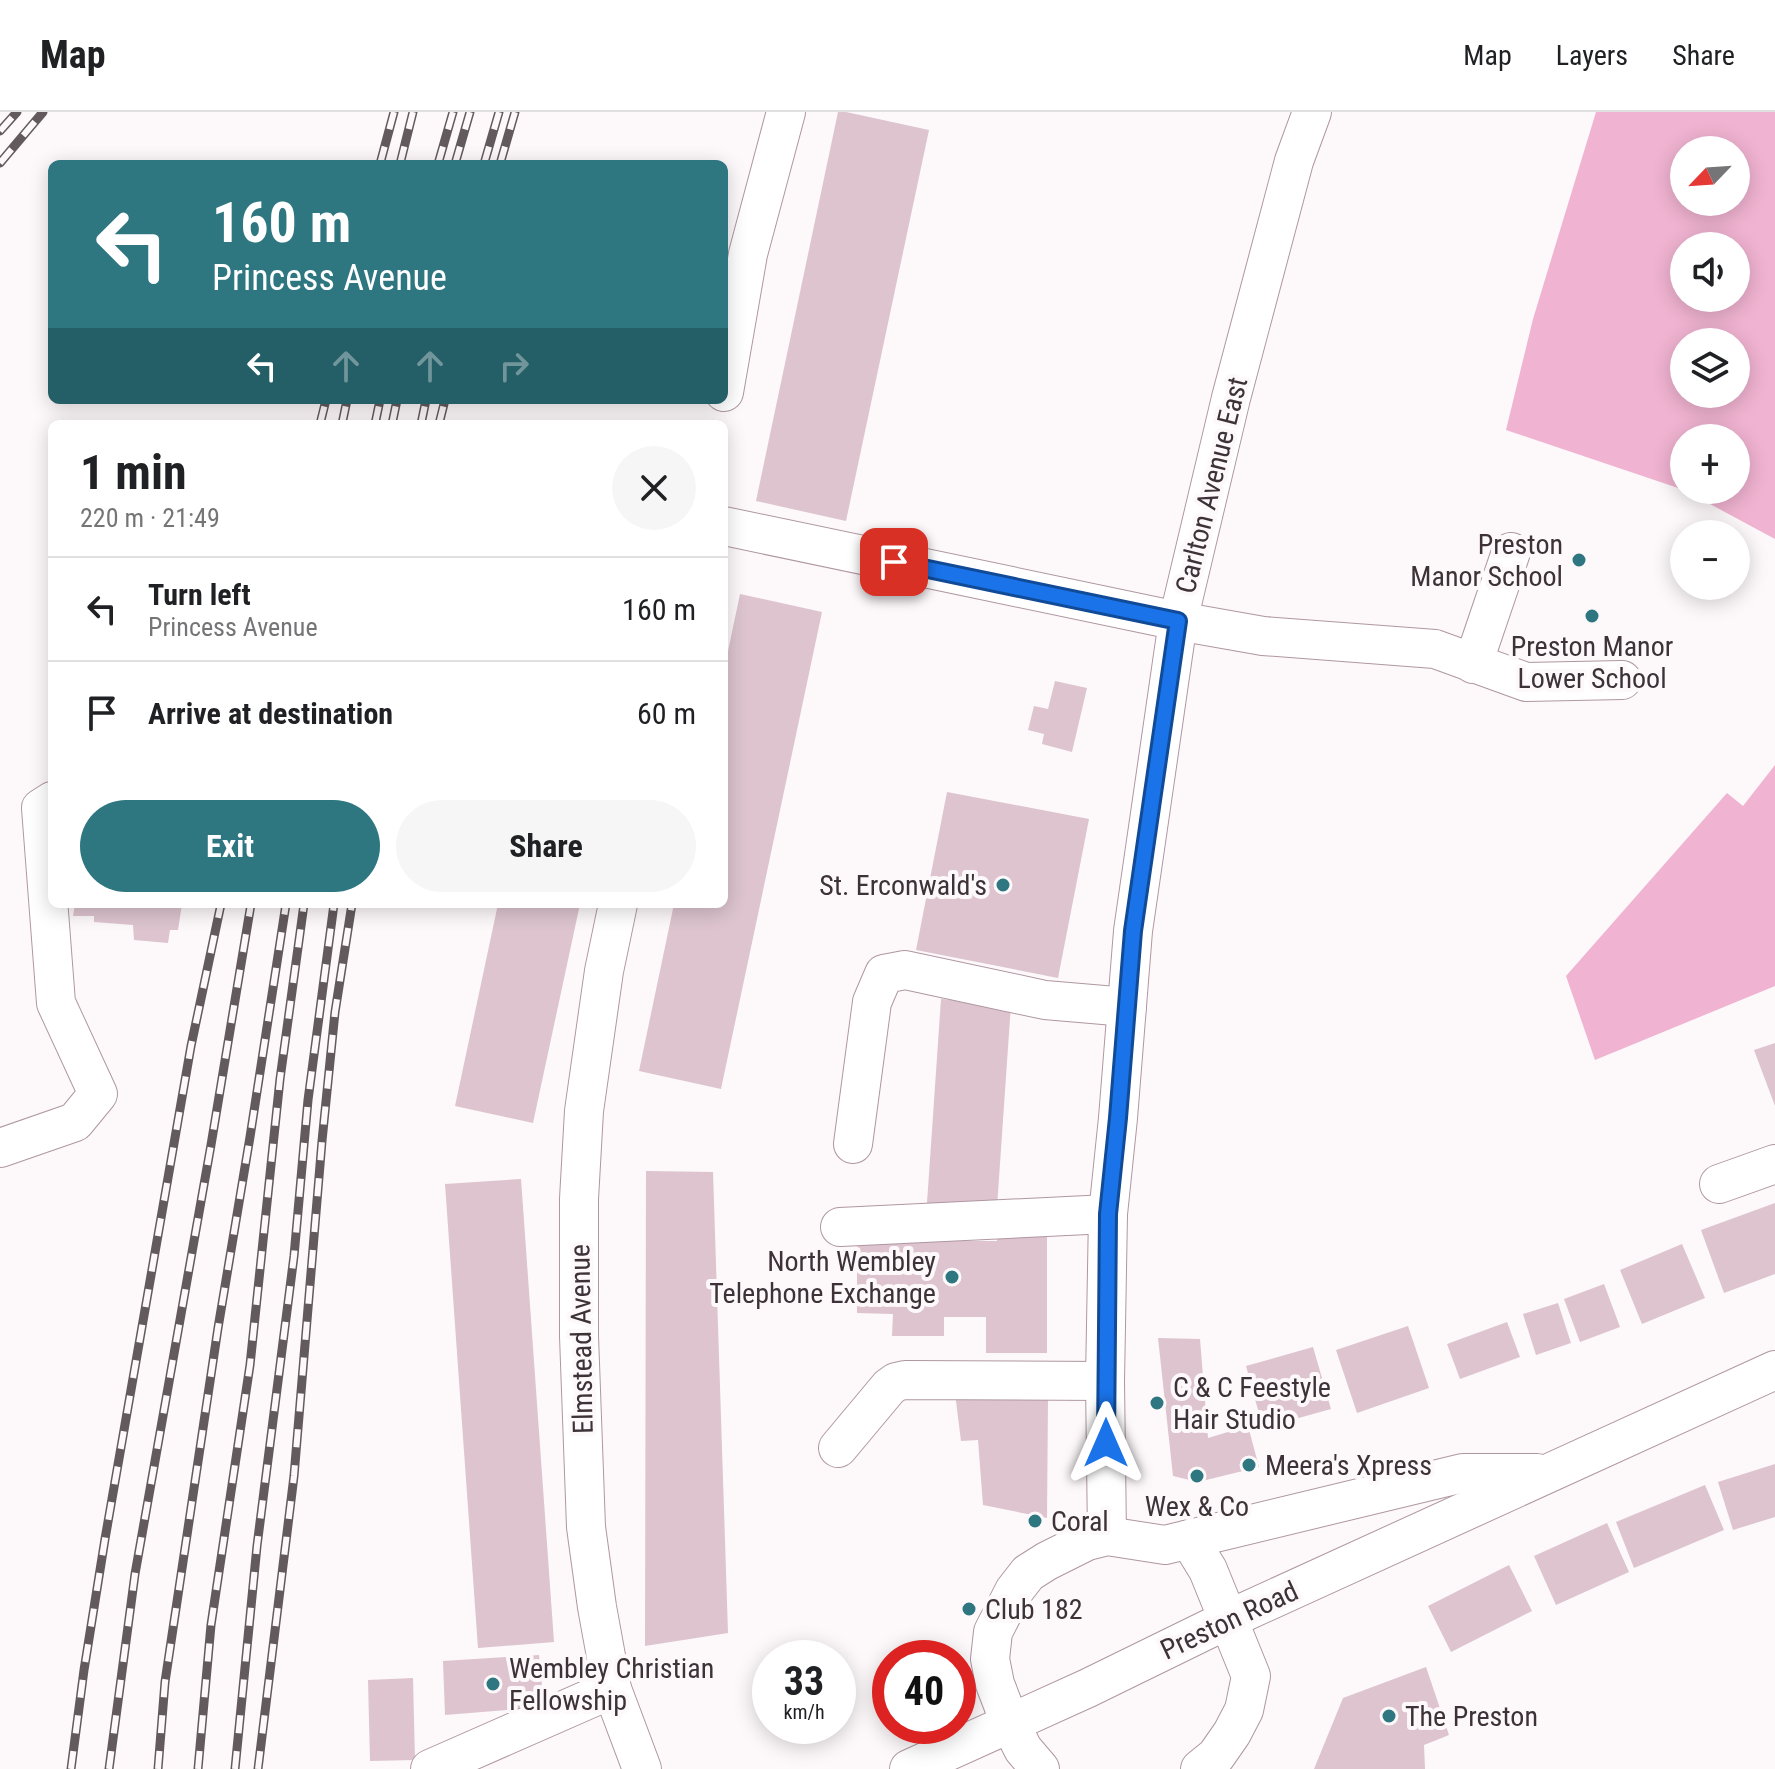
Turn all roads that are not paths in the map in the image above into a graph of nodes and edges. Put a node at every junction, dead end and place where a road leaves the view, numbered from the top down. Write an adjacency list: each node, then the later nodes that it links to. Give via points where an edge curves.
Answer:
1 (786, 112): 3 (street, via 748,254)
2 (1312, 112): 6 (street, Carlton Avenue East, via 1231,398)
3 (728, 369)
4 (728, 527): 6 (street)
5 (1511, 552): 7 (street)
6 (1178, 621): 7 (street, via 1263,636 1435,649); 13 (street, Carlton Avenue East, via 1133,931)
7 (1473, 664): 8 (street, via 1526,682)
8 (1622, 680)
9 (48, 804): 10 (street, via 41,808)
10 (48, 899)
11 (49, 908): 15 (street, via 56,1003 98,1094 75,1122)
12 (617, 908): 27 (street, Elmstead Avenue, via 584,1111 579,1199 586,1527)
13 (1127, 1007): 14 (street, via 1045,1000 905,970 884,974 872,1002); 18 (street, Carlton Avenue East)
14 (853, 1144)
15 (0, 1148)
16 (1775, 1164): 17 (street)
17 (1719, 1184)
18 (1108, 1214): 19 (street); 21 (street, Carlton Avenue East)
19 (840, 1227)
20 (1775, 1370): 23 (street, Preston Road)
21 (1105, 1381): 22 (street, via 896,1382); 24 (street, Carlton Avenue East)
22 (838, 1448)
23 (1550, 1473): 25 (street, Preston Road, via 1463,1473); 26 (street, Preston Road)
24 (1107, 1536): 25 (street, via 1165,1545); 28 (street, via 1060,1554 1028,1573 1014,1591 993,1632 990,1659)
25 (1189, 1539): 26 (street)
26 (1229, 1619): 28 (street, Preston Road); 33 (street, via 1251,1676 1244,1710 1232,1733)
27 (612, 1689): 29 (street); 30 (street, Elmstead Avenue)
28 (1010, 1723): 31 (street, Preston Road); 32 (street)
29 (430, 1769)
30 (642, 1769)
31 (909, 1769)
32 (1040, 1769)
33 (1200, 1769)

